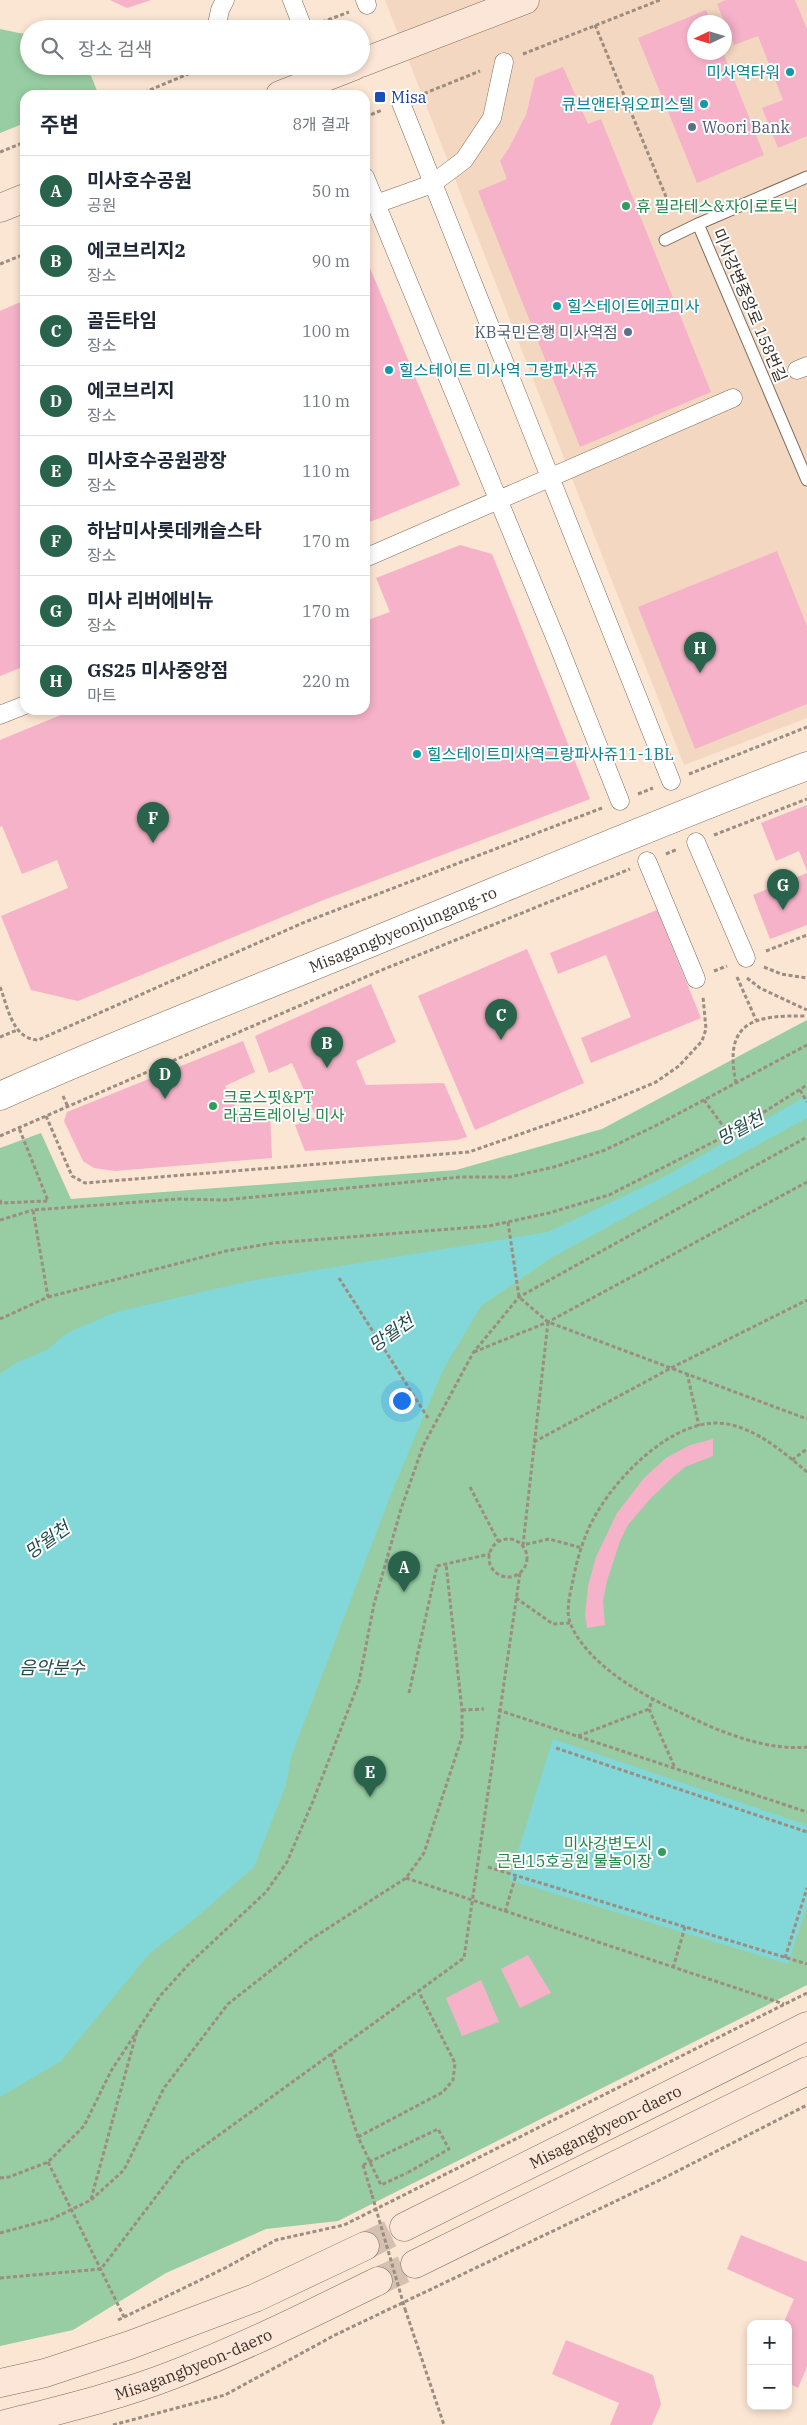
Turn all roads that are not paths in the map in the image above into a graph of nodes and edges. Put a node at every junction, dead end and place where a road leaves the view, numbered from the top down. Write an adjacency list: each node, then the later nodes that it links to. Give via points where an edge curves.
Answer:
1 (225, 0): 4 (street)
2 (292, 0): 5 (street)
3 (525, 0): 6 (main road)
4 (218, 20)
5 (301, 20)
6 (370, 60)
7 (504, 62): 12 (street, via 492,118 464,160)
8 (331, 75): 9 (main road)
9 (293, 90)
10 (401, 103): 12 (street)
11 (807, 178): 16 (lane, 미사강변중앙로 158번길)
12 (432, 184): 14 (street); 19 (street)
13 (20, 200): 15 (main road)
14 (370, 204): 21 (street)
15 (0, 208)
16 (698, 224): 17 (lane); 20 (lane, 미사강변중앙로 158번길)
17 (665, 240)
18 (733, 398): 19 (street)
19 (549, 478): 21 (street); 26 (street)
20 (807, 480)
21 (498, 500): 22 (street); 27 (street)
22 (370, 556)
23 (20, 706): 24 (street)
24 (0, 715)
25 (807, 766): 32 (street, Misagangbyeonjungang-ro, via 703,805)
26 (671, 781)
27 (620, 801)
28 (696, 842): 30 (street)
29 (647, 861): 31 (street)
30 (746, 958)
31 (696, 978)
32 (1, 1093)
33 (807, 2026): 35 (main road, Misagangbyeon-daero)
34 (807, 2071): 37 (main road)
35 (404, 2227)
36 (365, 2246): 39 (main road, via 246,2302 111,2351)
37 (415, 2264)
38 (378, 2281): 40 (main road, Misagangbyeon-daero, via 264,2337 175,2374 116,2395)
39 (0, 2383)
40 (1, 2425)

